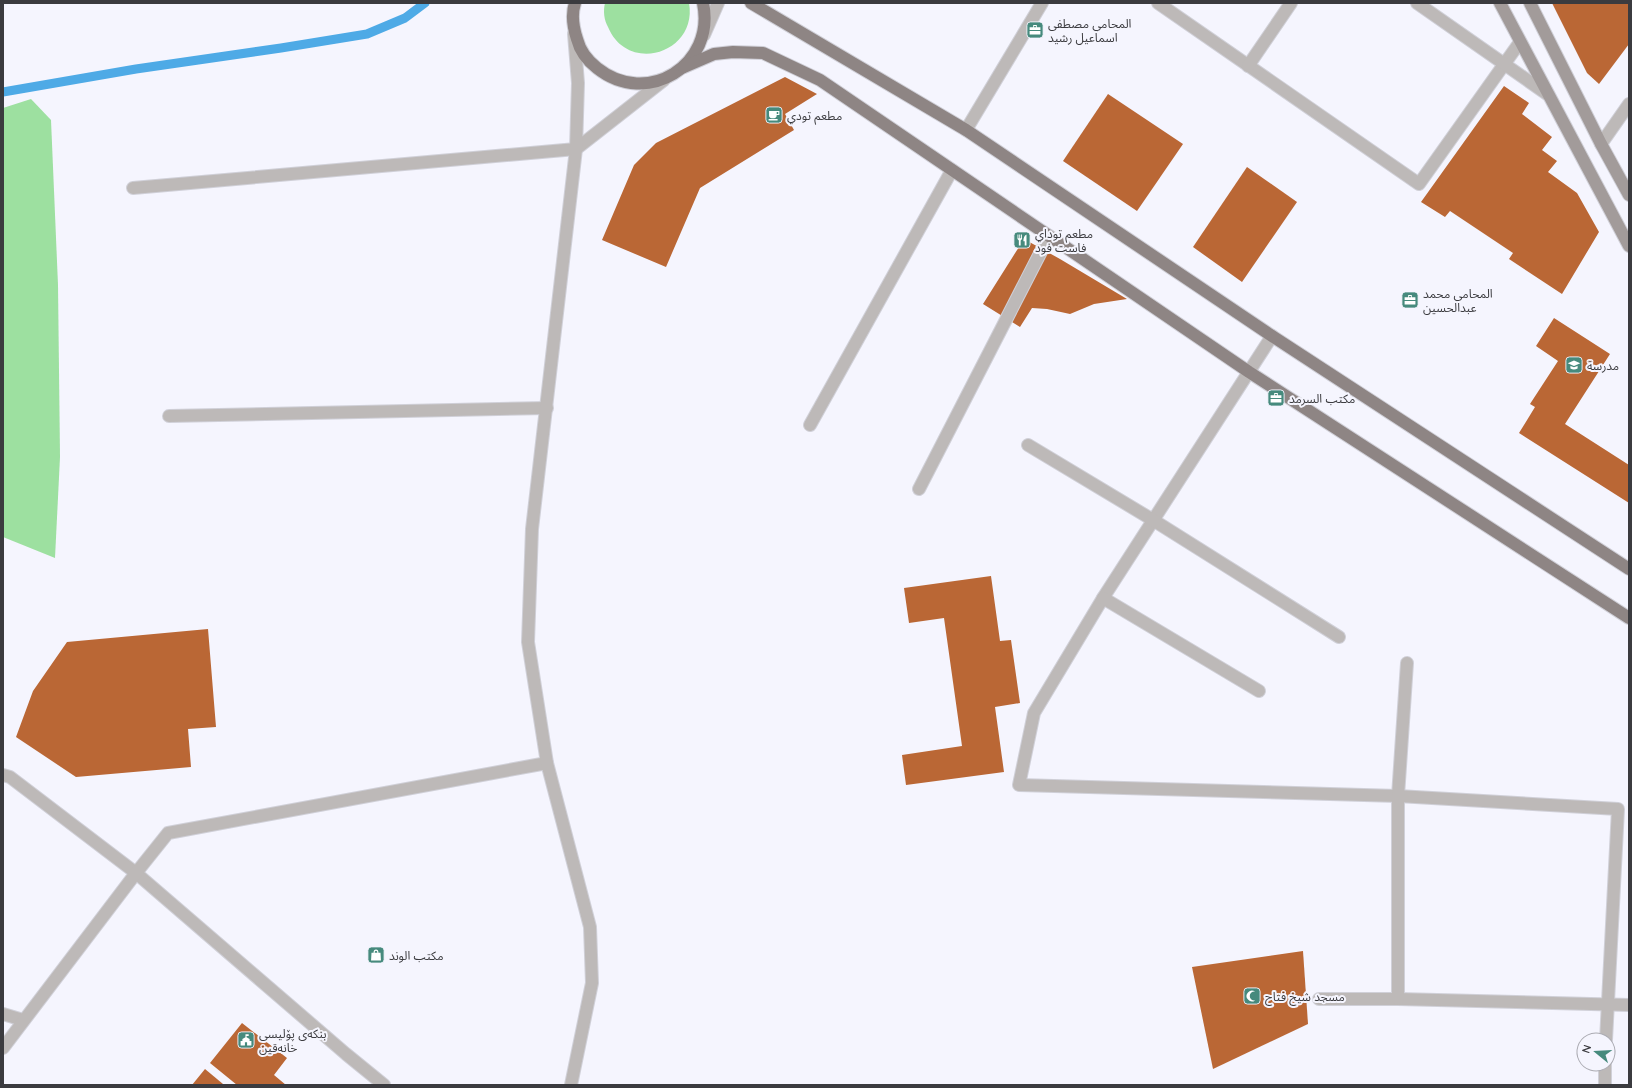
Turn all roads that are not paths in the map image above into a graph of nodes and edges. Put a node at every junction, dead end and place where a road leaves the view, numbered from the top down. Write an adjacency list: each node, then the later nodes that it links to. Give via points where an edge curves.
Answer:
1 (703, 3): 12 (main road, via 706,14)
2 (718, 3): 12 (street)
3 (751, 3): 20 (main road)
4 (1042, 3): 20 (street)
5 (1158, 3): 15 (street)
6 (1291, 3): 15 (street)
7 (1417, 3): 14 (street)
8 (1500, 3): 13 (main road)
9 (1530, 3): 21 (main road)
10 (573, 4): 11 (main road)
11 (573, 26): 17 (main road, via 579,46 590,63 606,75 624,83 644,84); 22 (street, via 578,83)
12 (703, 36): 16 (main road, via 696,53)
13 (1520, 42): 14 (street); 18 (main road)
14 (1505, 64): 15 (street, via 1419,184); 18 (street)
15 (1248, 66)
16 (684, 67): 17 (main road); 23 (main road, via 714,54 763,53 820,80)
17 (664, 80): 22 (street)
18 (1547, 94): 27 (main road)
19 (1629, 104): 21 (street)
20 (966, 130): 28 (main road)
21 (1601, 144): 25 (main road)
22 (576, 149): 24 (street); 30 (street)
23 (952, 170): 26 (main road); 32 (street)
24 (133, 188)
25 (1629, 194)
26 (1049, 236): 29 (main road); 34 (street)
27 (1629, 246)
28 (1272, 336): 29 (street); 36 (main road)
29 (1249, 372): 35 (street); 38 (main road)
30 (547, 408): 31 (street); 42 (street, via 532,529 528,642)
31 (169, 416)
32 (810, 425)
33 (1028, 445): 35 (street)
34 (919, 489)
35 (1153, 520): 37 (street); 39 (street)
36 (1629, 569)
37 (1103, 598): 41 (street); 44 (street, via 1034,713 1019,786)
38 (1629, 618)
39 (1339, 637)
40 (1407, 663): 44 (street)
41 (1259, 691)
42 (547, 763): 45 (street, via 168,833); 56 (street, via 590,927 592,983)
43 (3, 775): 45 (street, via 10,777)
44 (1398, 796): 47 (street); 48 (street, via 1618,809)
45 (136, 872): 51 (street); 55 (street)
46 (1319, 999): 47 (street)
47 (1398, 999): 48 (street)
48 (1607, 1004): 49 (street); 52 (street)
49 (1629, 1005)
50 (3, 1014): 51 (street)
51 (23, 1020): 53 (street)
52 (1606, 1032)
53 (3, 1048)
54 (1605, 1072): 57 (street)
55 (384, 1085)
56 (571, 1085)
57 (1605, 1085)

